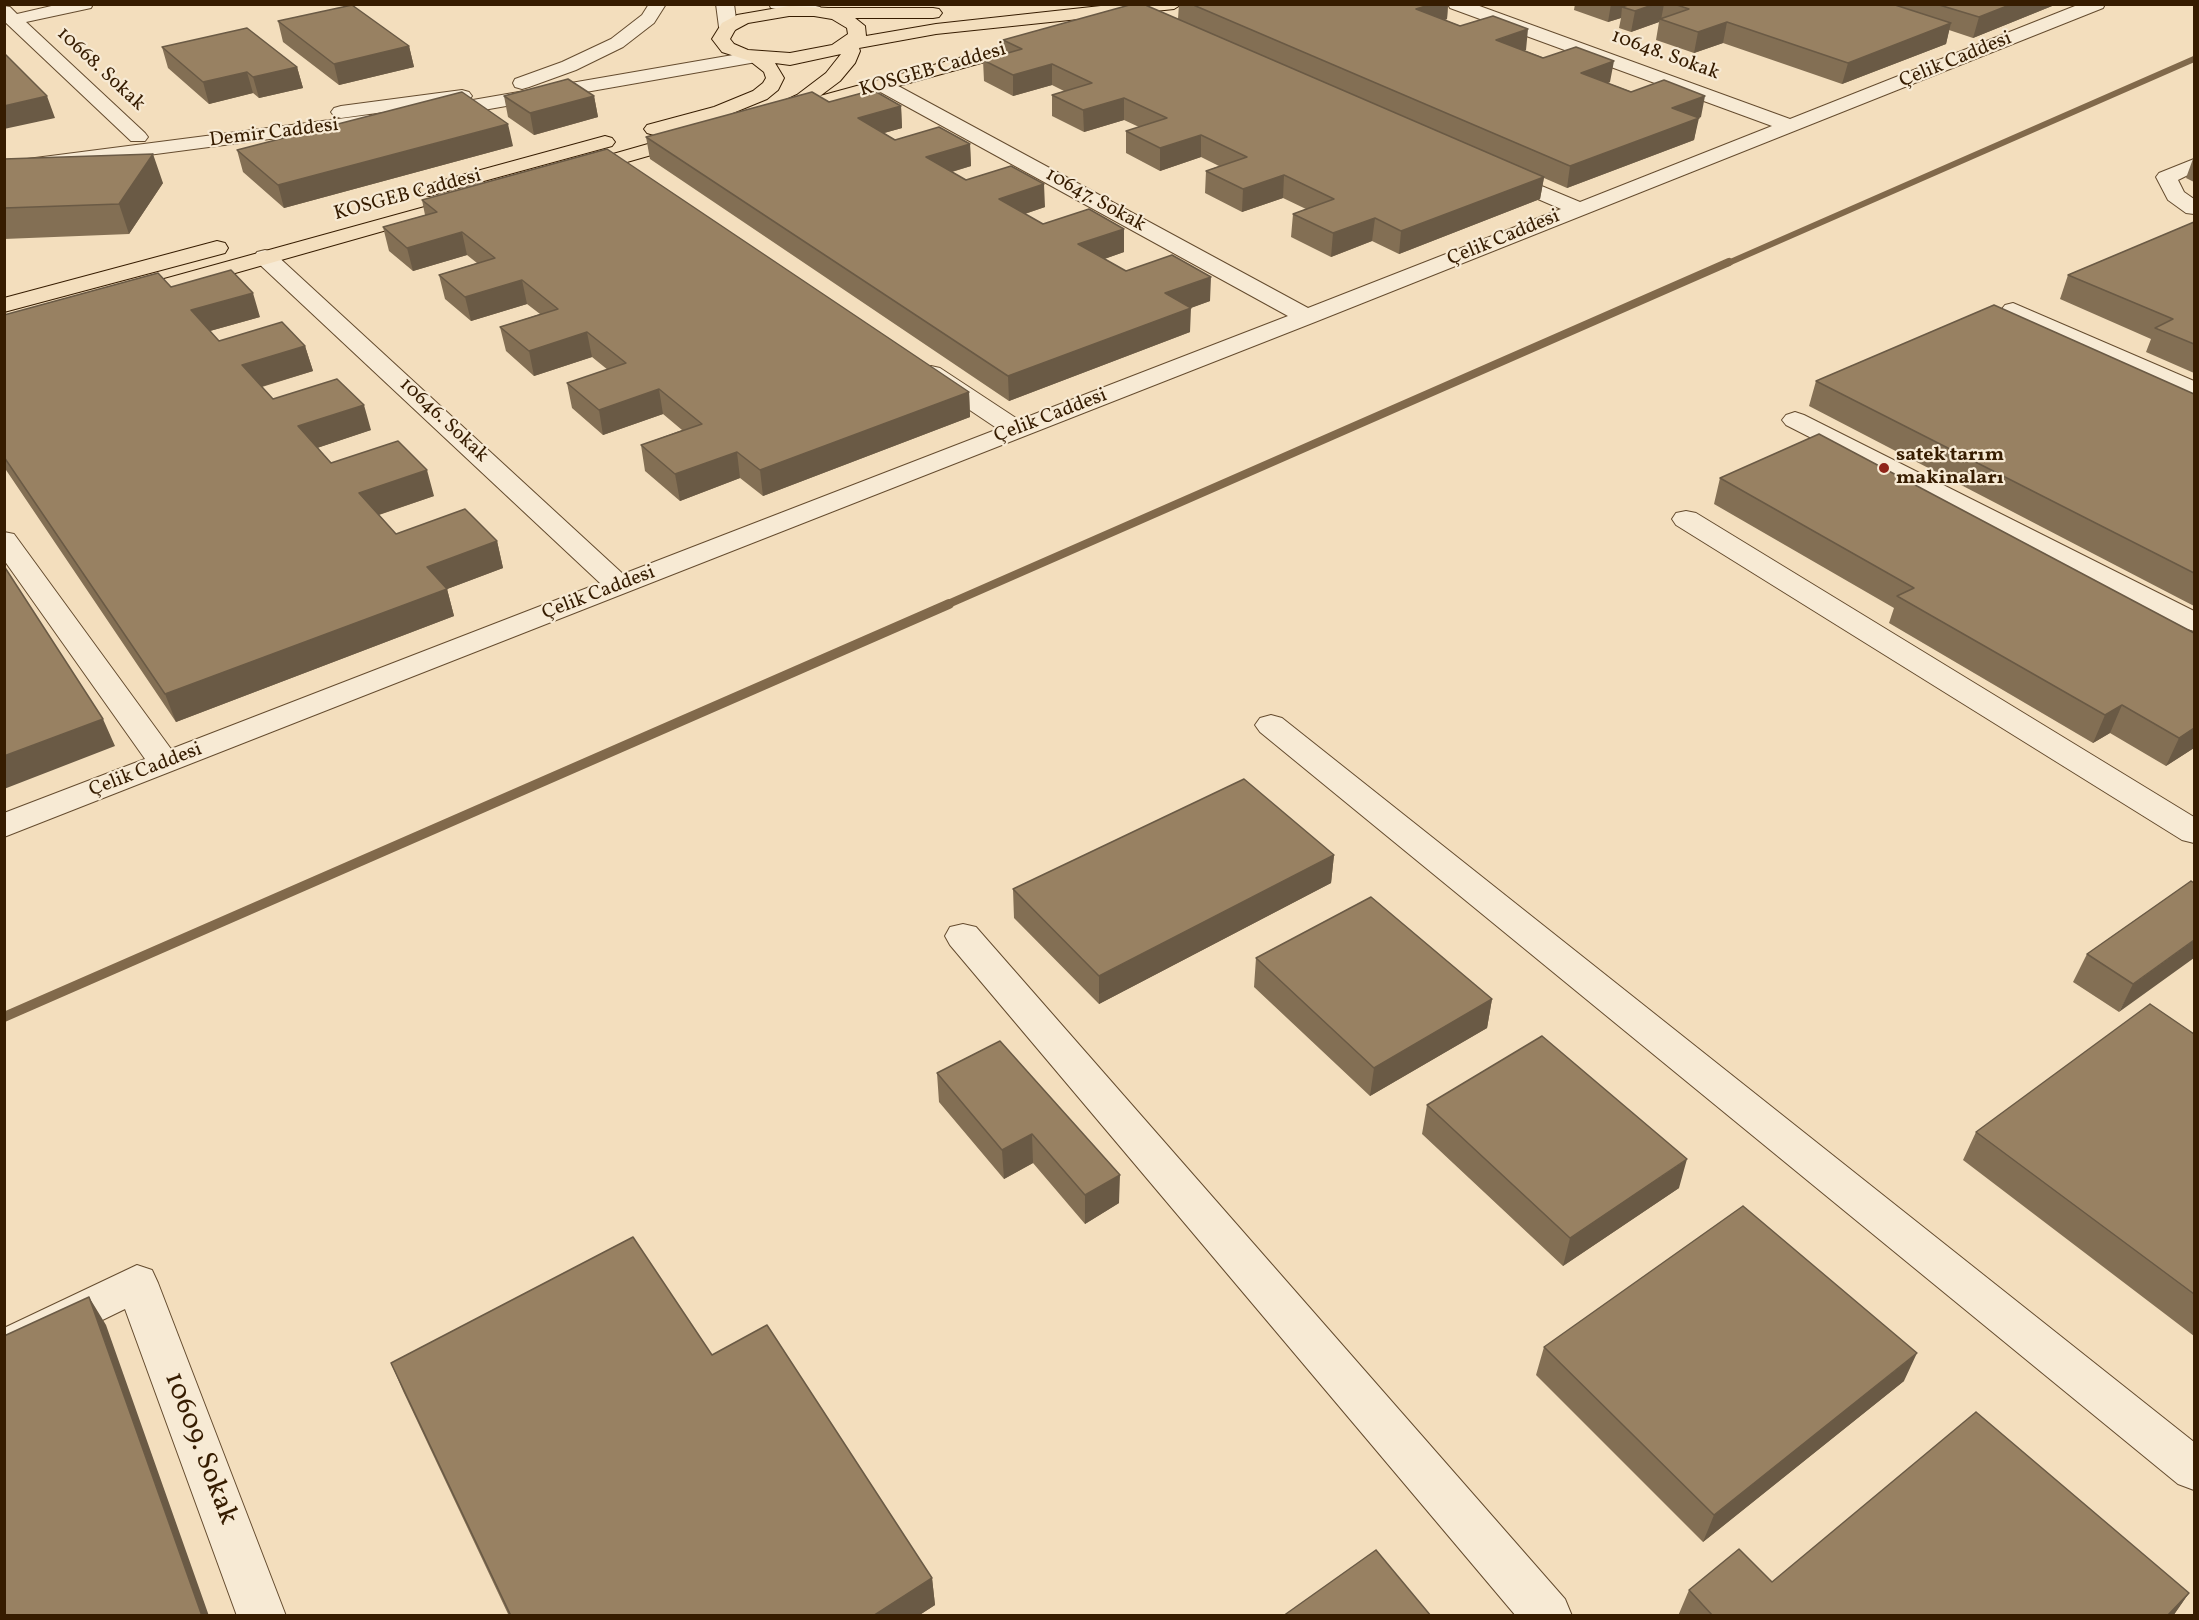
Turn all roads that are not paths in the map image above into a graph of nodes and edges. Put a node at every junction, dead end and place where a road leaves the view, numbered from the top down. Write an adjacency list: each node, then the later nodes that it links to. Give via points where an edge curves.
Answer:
1 (85, 4): 12 (street)
2 (658, 4): 21 (street, via 648,19 617,43)
3 (724, 4): 15 (street, via 728,12)
4 (777, 4): 11 (street)
5 (893, 4): 10 (main road)
6 (1061, 4): 10 (main road, KOSGEB Caddesi)
7 (1456, 4): 23 (street, 10648. Sokak)
8 (2097, 4): 18 (street, Çelik Caddesi)
9 (1170, 5): 13 (main road, KOSGEB Caddesi); 17 (main road, KOSGEB Caddesi, via 959,27)
10 (1011, 9): 11 (main road, KOSGEB Caddesi)
11 (820, 12): 15 (main road, KOSGEB Caddesi, via 764,14 742,19); 17 (main road, via 845,18 856,26 857,35)
12 (9, 16): 24 (street, 10668. Sokak)
13 (1127, 16): 14 (street); 20 (main road, KOSGEB Caddesi)
14 (1149, 26)
15 (713, 40): 19 (main road); 21 (street, Demir Caddesi, via 648,63)
16 (1962, 43): 18 (street)
17 (848, 44): 19 (main road, via 808,57); 22 (main road, KOSGEB Caddesi, via 848,59 833,77 804,99)
18 (1984, 50): 23 (street, Çelik Caddesi)
19 (756, 57): 29 (street, Demir Caddesi, via 459,109); 31 (main road, KOSGEB Caddesi, via 772,70 775,78 760,95 743,103)
20 (882, 86): 22 (main road, KOSGEB Caddesi); 39 (street, 10647. Sokak)
21 (508, 89): 24 (street, Demir Caddesi)
22 (757, 119): 26 (main road, KOSGEB Caddesi)
23 (1791, 126): 33 (street, Çelik Caddesi)
24 (138, 137): 25 (street, Demir Caddesi)
25 (4, 154)
26 (613, 160): 30 (street); 35 (main road, KOSGEB Caddesi)
27 (2194, 165): 32 (street, via 2166,177 2175,196)
28 (1480, 167): 33 (street)
29 (4, 168)
30 (633, 173)
31 (409, 195)
32 (2194, 208)
33 (1580, 209): 39 (street, Çelik Caddesi)
34 (236, 242): 37 (main road)
35 (265, 257): 36 (main road, KOSGEB Caddesi); 46 (street, 10646. Sokak)
36 (107, 302)
37 (4, 305)
38 (2013, 310): 41 (street)
39 (1307, 317): 43 (street, Çelik Caddesi)
40 (909, 358): 43 (street)
41 (2194, 390)
42 (1795, 420): 47 (street)
43 (1017, 430): 46 (street, Çelik Caddesi)
44 (1686, 519): 51 (street)
45 (4, 540): 49 (street)
46 (620, 586): 49 (street, Çelik Caddesi)
47 (2194, 622)
48 (1271, 725): 54 (street)
49 (165, 764): 50 (street, Çelik Caddesi)
50 (4, 826)
51 (2194, 832)
52 (963, 936): 56 (street)
53 (4, 1349): 55 (street, 10609. Sokak, via 137,1283)
54 (2194, 1469)
55 (262, 1616)
56 (1548, 1616)

